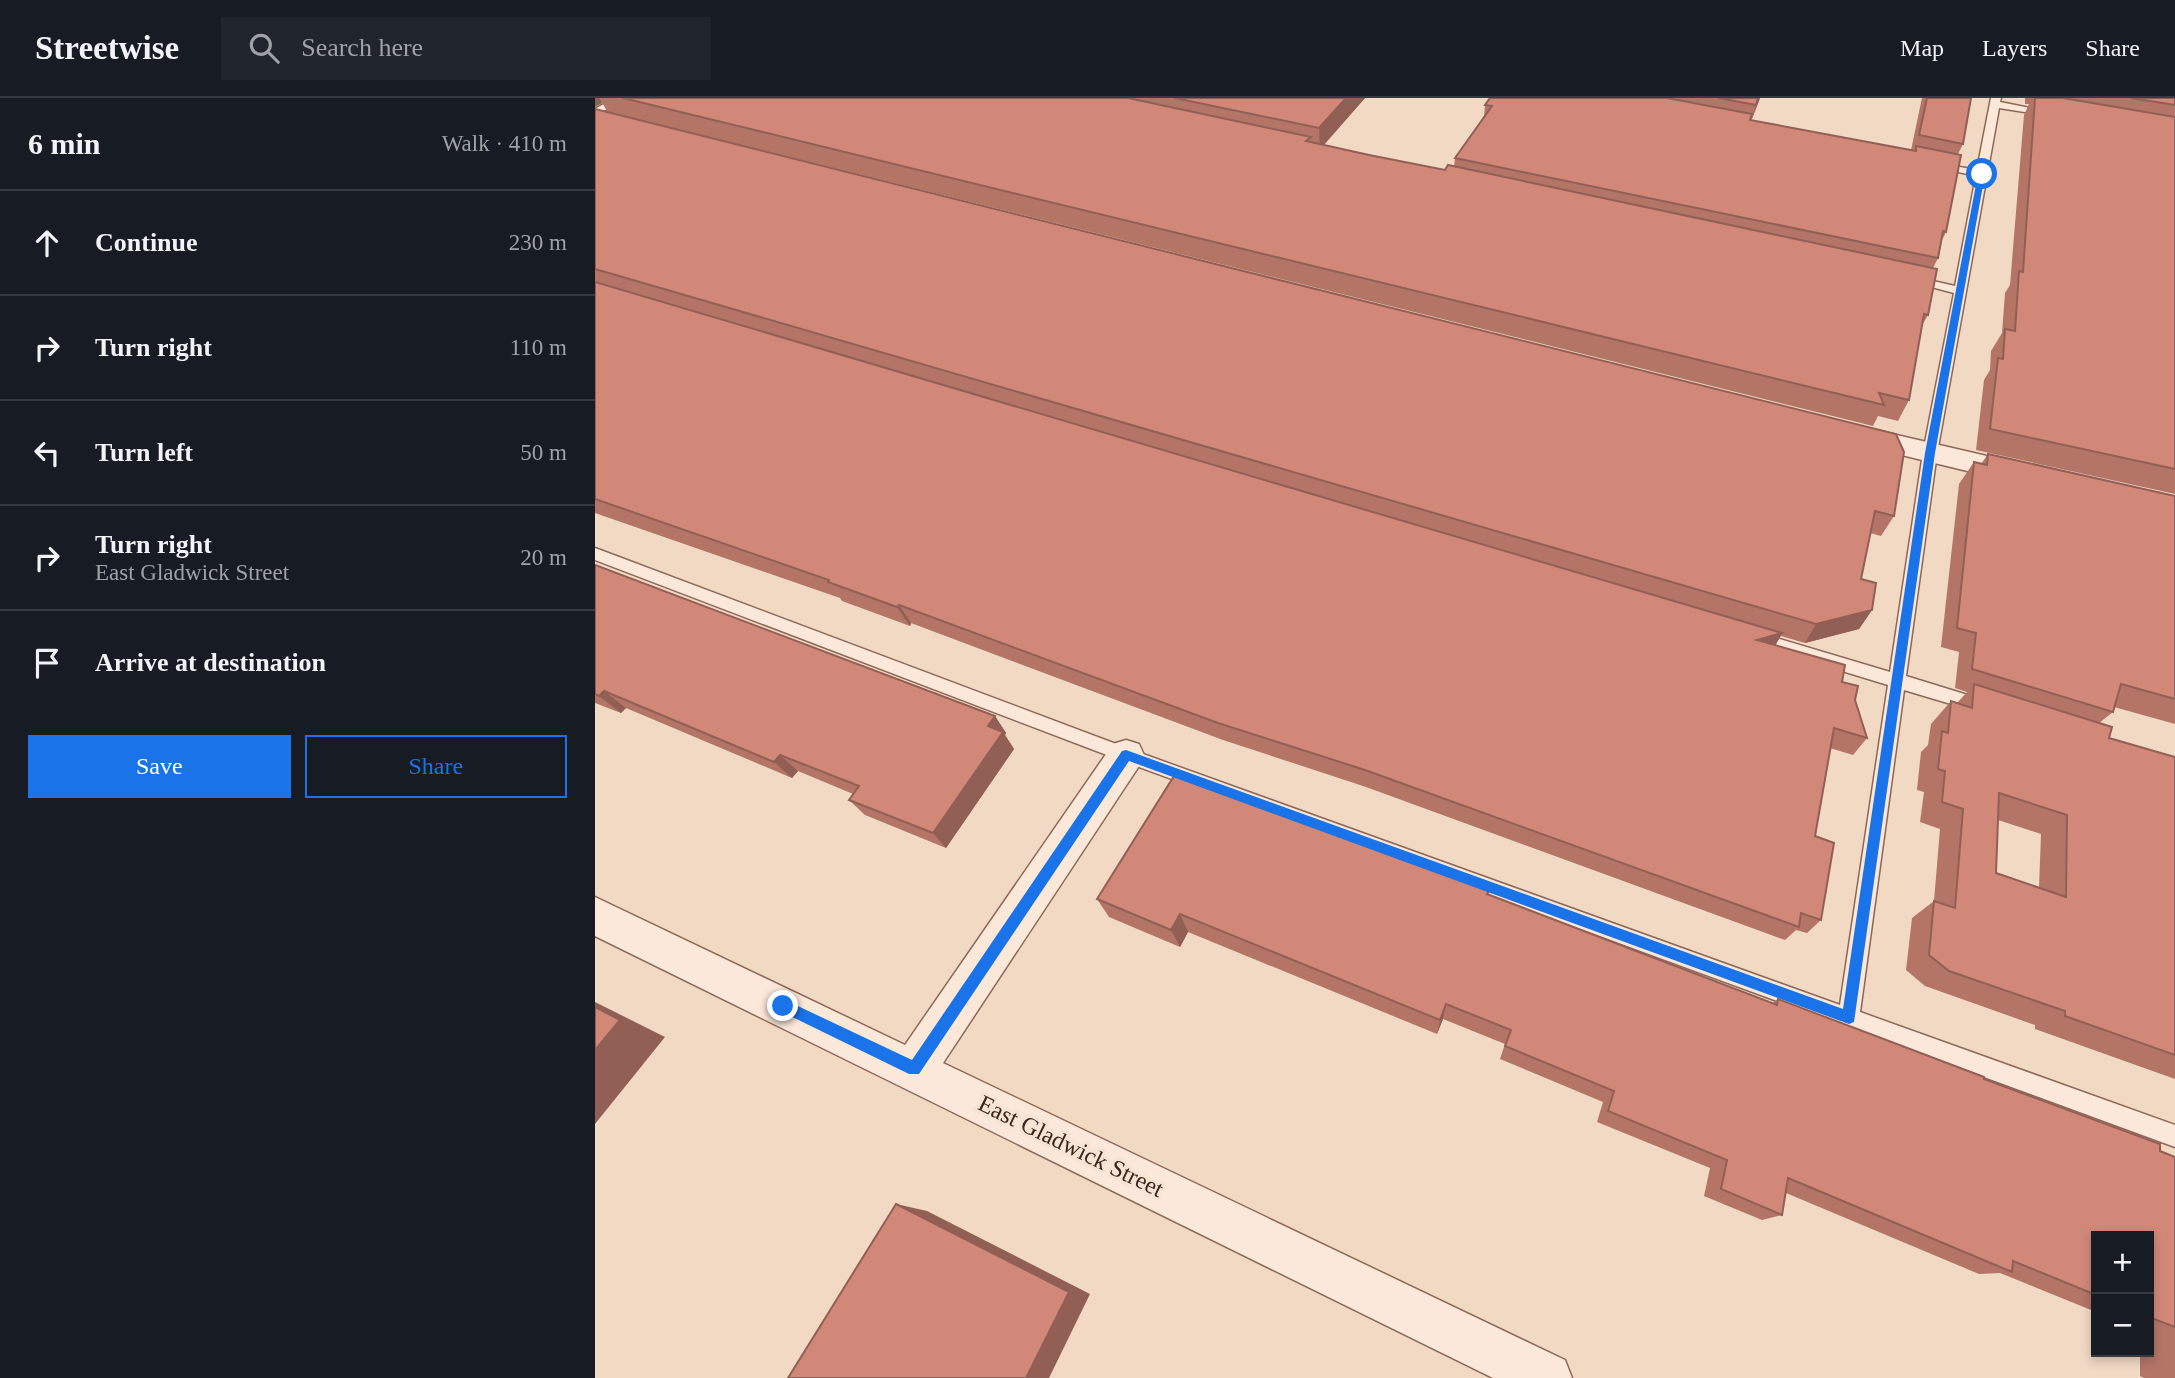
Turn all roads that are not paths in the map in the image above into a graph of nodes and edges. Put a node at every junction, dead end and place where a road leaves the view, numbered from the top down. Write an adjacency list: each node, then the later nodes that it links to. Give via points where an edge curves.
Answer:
1 (621, 98): 3 (lane)
2 (1996, 101): 4 (lane); 7 (lane)
3 (595, 115): 5 (street)
4 (2059, 115)
5 (622, 124)
6 (1927, 164): 7 (lane)
7 (1982, 174): 9 (lane)
8 (1892, 276): 9 (lane)
9 (1959, 291): 11 (lane)
10 (1836, 430): 11 (street)
11 (1930, 453): 12 (street); 15 (lane)
12 (2039, 478)
13 (595, 554): 17 (lane)
14 (1737, 632): 15 (lane)
15 (1897, 680): 16 (lane); 19 (lane)
16 (2003, 713)
17 (1126, 755): 19 (lane); 20 (street)
18 (595, 916): 20 (street, East Gladwick Street)
19 (1849, 1017): 21 (lane)
20 (914, 1069): 22 (street, East Gladwick Street)
21 (2175, 1136)
22 (1547, 1378)

